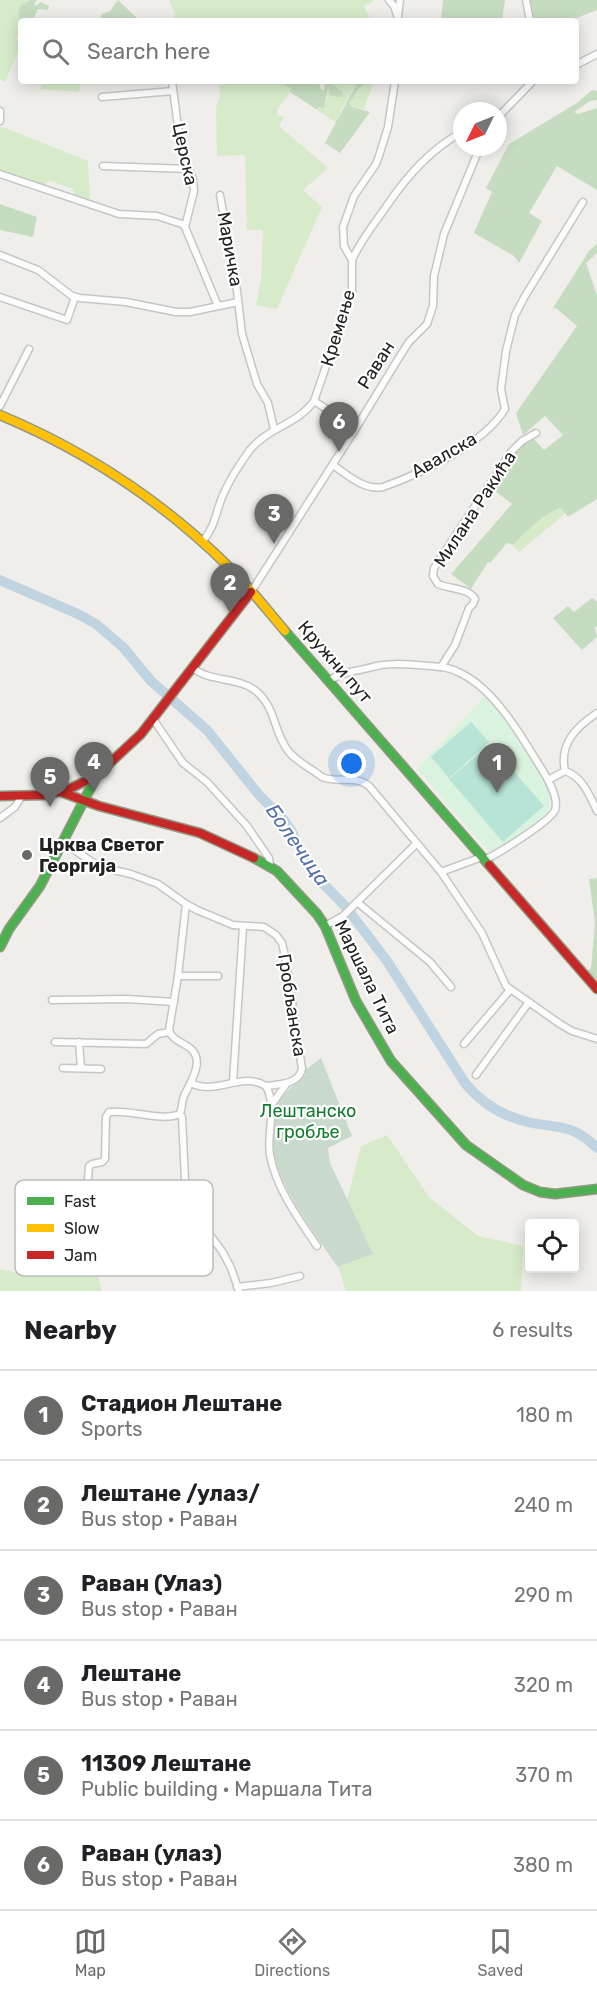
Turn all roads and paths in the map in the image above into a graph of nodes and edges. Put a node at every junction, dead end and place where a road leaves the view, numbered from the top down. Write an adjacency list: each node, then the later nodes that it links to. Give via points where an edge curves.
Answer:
1 (389, 0): 4 (street)
2 (400, 0): 5 (street)
3 (526, 0): 6 (street)
4 (399, 18)
5 (399, 18)
6 (529, 18)
7 (597, 54): 8 (street)
8 (579, 63)
9 (172, 84): 12 (street, Церска)
10 (395, 84): 26 (street, Кремење, via 379,156 354,196 343,227 344,246)
11 (530, 84): 14 (street)
12 (173, 91): 13 (street); 20 (street, Церска, via 181,150)
13 (102, 97)
14 (507, 108)
15 (0, 111): 16 (street)
16 (0, 121)
17 (453, 138): 26 (street, via 430,154 394,195 368,229)
18 (476, 156): 36 (street, Раван, via 444,234 427,324 409,342)
19 (103, 166): 20 (street)
20 (189, 169): 24 (street, Церска, via 194,191)
21 (0, 174): 24 (street, via 110,212 157,216)
22 (220, 195): 29 (street, Маричка)
23 (583, 202): 38 (street, Авалска, via 515,315 506,351 501,415 441,460 382,487 366,485)
24 (185, 227): 30 (street)
25 (0, 255): 28 (street, via 44,273)
26 (352, 260): 32 (street, Кремење, via 352,291)
27 (0, 297): 28 (street, via 67,320)
28 (75, 297): 30 (street, via 176,312)
29 (238, 302): 30 (street); 35 (street, Маричка, via 250,363 268,403)
30 (218, 306)
31 (29, 349): 33 (street)
32 (314, 401): 35 (street, via 304,414); 36 (street)
33 (0, 406)
34 (0, 415): 39 (street, Кружни пут, via 98,464 153,500)
35 (274, 429): 39 (street, via 252,448 235,471 212,529)
36 (356, 429): 38 (street, Раван)
37 (536, 433): 41 (street, Милана Ракића, via 512,452 434,568 438,584 472,594 475,599)
38 (333, 465): 40 (street, Раван)
39 (203, 541): 40 (street, Кружни пут)
40 (251, 592): 42 (street, Раван); 43 (street, Кружни пут)
41 (441, 667): 43 (street, via 385,664); 48 (street, via 458,671 486,693 514,725)
42 (193, 668): 45 (street, Раван); 56 (street, via 251,686 270,706 290,753 325,779 365,783)
43 (329, 681): 57 (street, Кружни пут)
44 (597, 713): 46 (street, via 573,733 565,751)
45 (153, 719): 47 (street, Раван); 58 (street, via 183,763 207,782 247,826 269,858)
46 (565, 771): 48 (street); 53 (street, via 578,778)
47 (96, 776): 49 (street, Раван); 52 (street, Раван)
48 (548, 780): 57 (street, via 553,814 507,849)
49 (61, 792): 51 (street); 52 (street, Маршала Тита)
50 (0, 796): 51 (street)
51 (21, 797): 54 (street)
52 (83, 800): 55 (street, Раван); 58 (street, Маршала Тита, via 200,833)
53 (597, 811)
54 (0, 818)
55 (62, 842): 61 (street, Гробљанска, via 100,867 158,884); 64 (street, Раван, via 40,886)
56 (416, 844): 59 (street); 60 (street)
57 (483, 859): 59 (street); 68 (street, Кружни пут)
58 (270, 866): 62 (street, Маршала Тита)
59 (441, 872): 69 (street, via 482,933 502,981)
60 (357, 902): 62 (street); 67 (street, via 430,962)
61 (186, 904): 63 (street, Гробљанска); 65 (street)
62 (325, 926): 90 (street, Маршала Тита, via 356,1001 385,1052 465,1145 523,1185 540,1192)
63 (243, 927): 82 (street); 84 (street, Гробљанска, via 267,928 282,943 302,1069)
64 (0, 946)
65 (178, 976): 66 (street); 71 (street)
66 (218, 976)
67 (451, 987)
68 (597, 989)
69 (510, 990): 72 (street); 77 (street)
70 (52, 1000): 71 (street)
71 (174, 1002): 73 (street)
72 (529, 1002): 74 (street, via 565,1027); 81 (street)
73 (169, 1032): 76 (street, via 156,1035 146,1044); 83 (street, via 195,1055)
74 (597, 1039)
75 (55, 1042): 76 (street)
76 (79, 1042): 79 (street)
77 (464, 1044)
78 (63, 1068): 79 (street)
79 (81, 1068): 80 (street)
80 (101, 1069)
81 (476, 1075)
82 (233, 1082): 83 (street, Гробљанска, via 208,1088); 85 (street, Гробљанска, via 248,1080)
83 (191, 1083): 87 (street)
84 (288, 1083): 85 (street, Гробљанска); 86 (street)
85 (266, 1086): 86 (street)
86 (272, 1104): 92 (street, via 269,1132 274,1170 285,1196)
87 (180, 1114): 88 (street, via 109,1112 105,1160 89,1166); 89 (street)
88 (88, 1180)
89 (185, 1180)
90 (597, 1189)
91 (213, 1239): 94 (street)
92 (317, 1245)
93 (300, 1276): 94 (street)
94 (238, 1289)

